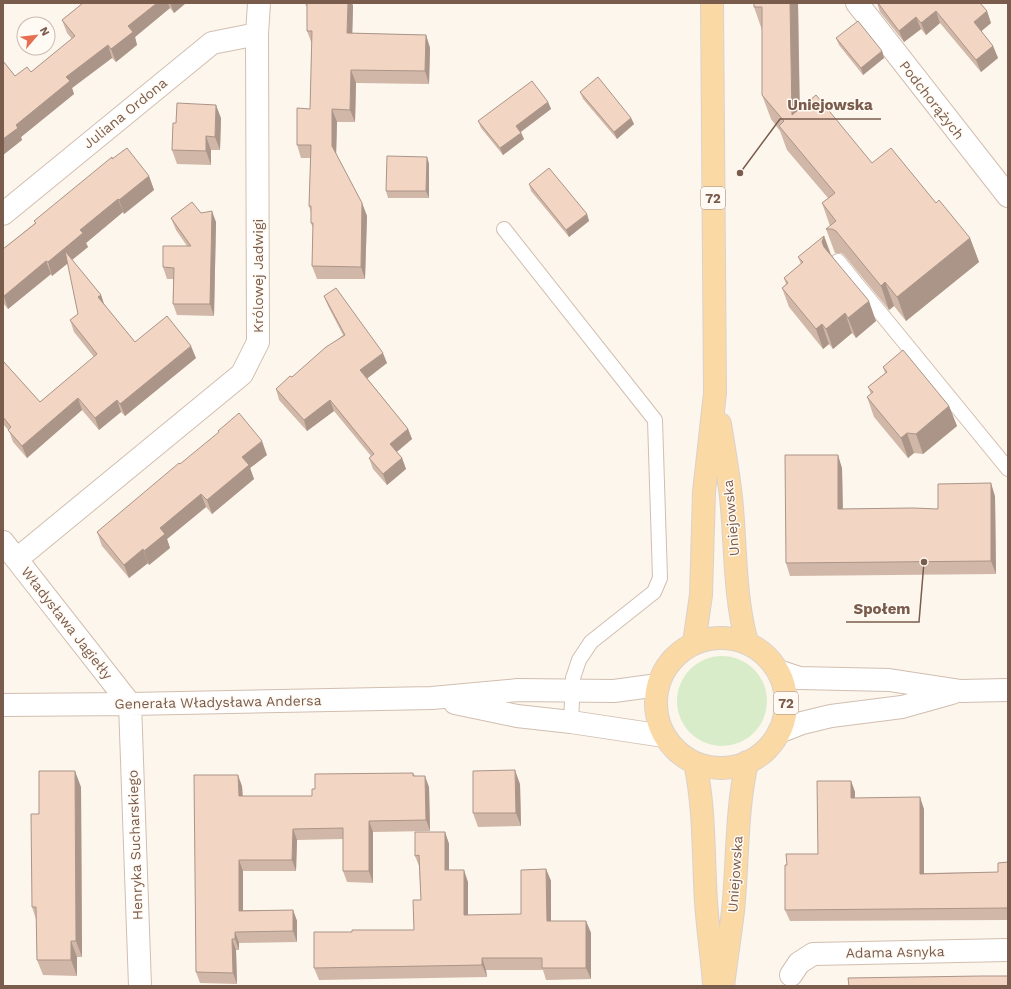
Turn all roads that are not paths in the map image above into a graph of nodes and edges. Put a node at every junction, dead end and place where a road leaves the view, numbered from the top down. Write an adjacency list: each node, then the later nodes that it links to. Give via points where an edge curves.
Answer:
1 (259, 3): 4 (street, Królowej Jadwigi)
2 (712, 3): 9 (main road, Uniejowska / 72)
3 (857, 3): 5 (street, Podchorążych)
4 (258, 34): 6 (street, Juliana Ordona, via 212,43); 12 (street, Królowej Jadwigi, via 258,342 242,374)
5 (1008, 196)
6 (3, 214)
7 (504, 229): 18 (lane, via 655,420 660,578 654,592 591,642 579,660)
8 (838, 261): 10 (lane)
9 (715, 393): 13 (main road, Uniejowska / 72, via 704,492 702,595); 14 (main road, Uniejowska / 72, via 731,496 738,590)
10 (1008, 469)
11 (3, 542): 12 (street, Władysława Jagiełły)
12 (17, 559): 21 (street, Władysława Jagiełły)
13 (694, 643): 14 (main road, 72, via 707,638 721,637); 16 (main road, 72, via 671,660)
14 (747, 643): 15 (main road, 72, via 765,655)
15 (778, 671): 19 (street, via 799,678 890,680); 24 (main road, 72, via 784,686 786,702)
16 (658, 686): 18 (street, Generała Władysława Andersa, via 614,691); 25 (main road, 72, via 655,703)
17 (1008, 690): 19 (street)
18 (572, 691): 20 (street, Generała Władysława Andersa, via 518,690); 23 (lane)
19 (961, 691): 24 (street, via 902,707 831,716)
20 (432, 698): 21 (street, Generała Władysława Andersa); 23 (street, Generała Władysława Andersa, via 517,716)
21 (130, 704): 22 (street, Generała Władysława Andersa); 30 (street, Henryka Sucharskiego)
22 (3, 705)
23 (571, 722): 25 (street, Generała Władysława Andersa)
24 (779, 732): 26 (main road, 72, via 771,745)
25 (664, 736): 27 (main road, 72, via 682,756)
26 (747, 762): 27 (main road, 72, via 721,768); 32 (main road, Uniejowska, via 739,818 733,910)
27 (695, 763): 31 (main road, Uniejowska, via 703,819 706,903)
28 (1008, 950): 29 (street, Adama Asnyka, via 813,954 798,963)
29 (791, 975)
30 (140, 986)
31 (714, 986)
32 (722, 986)

